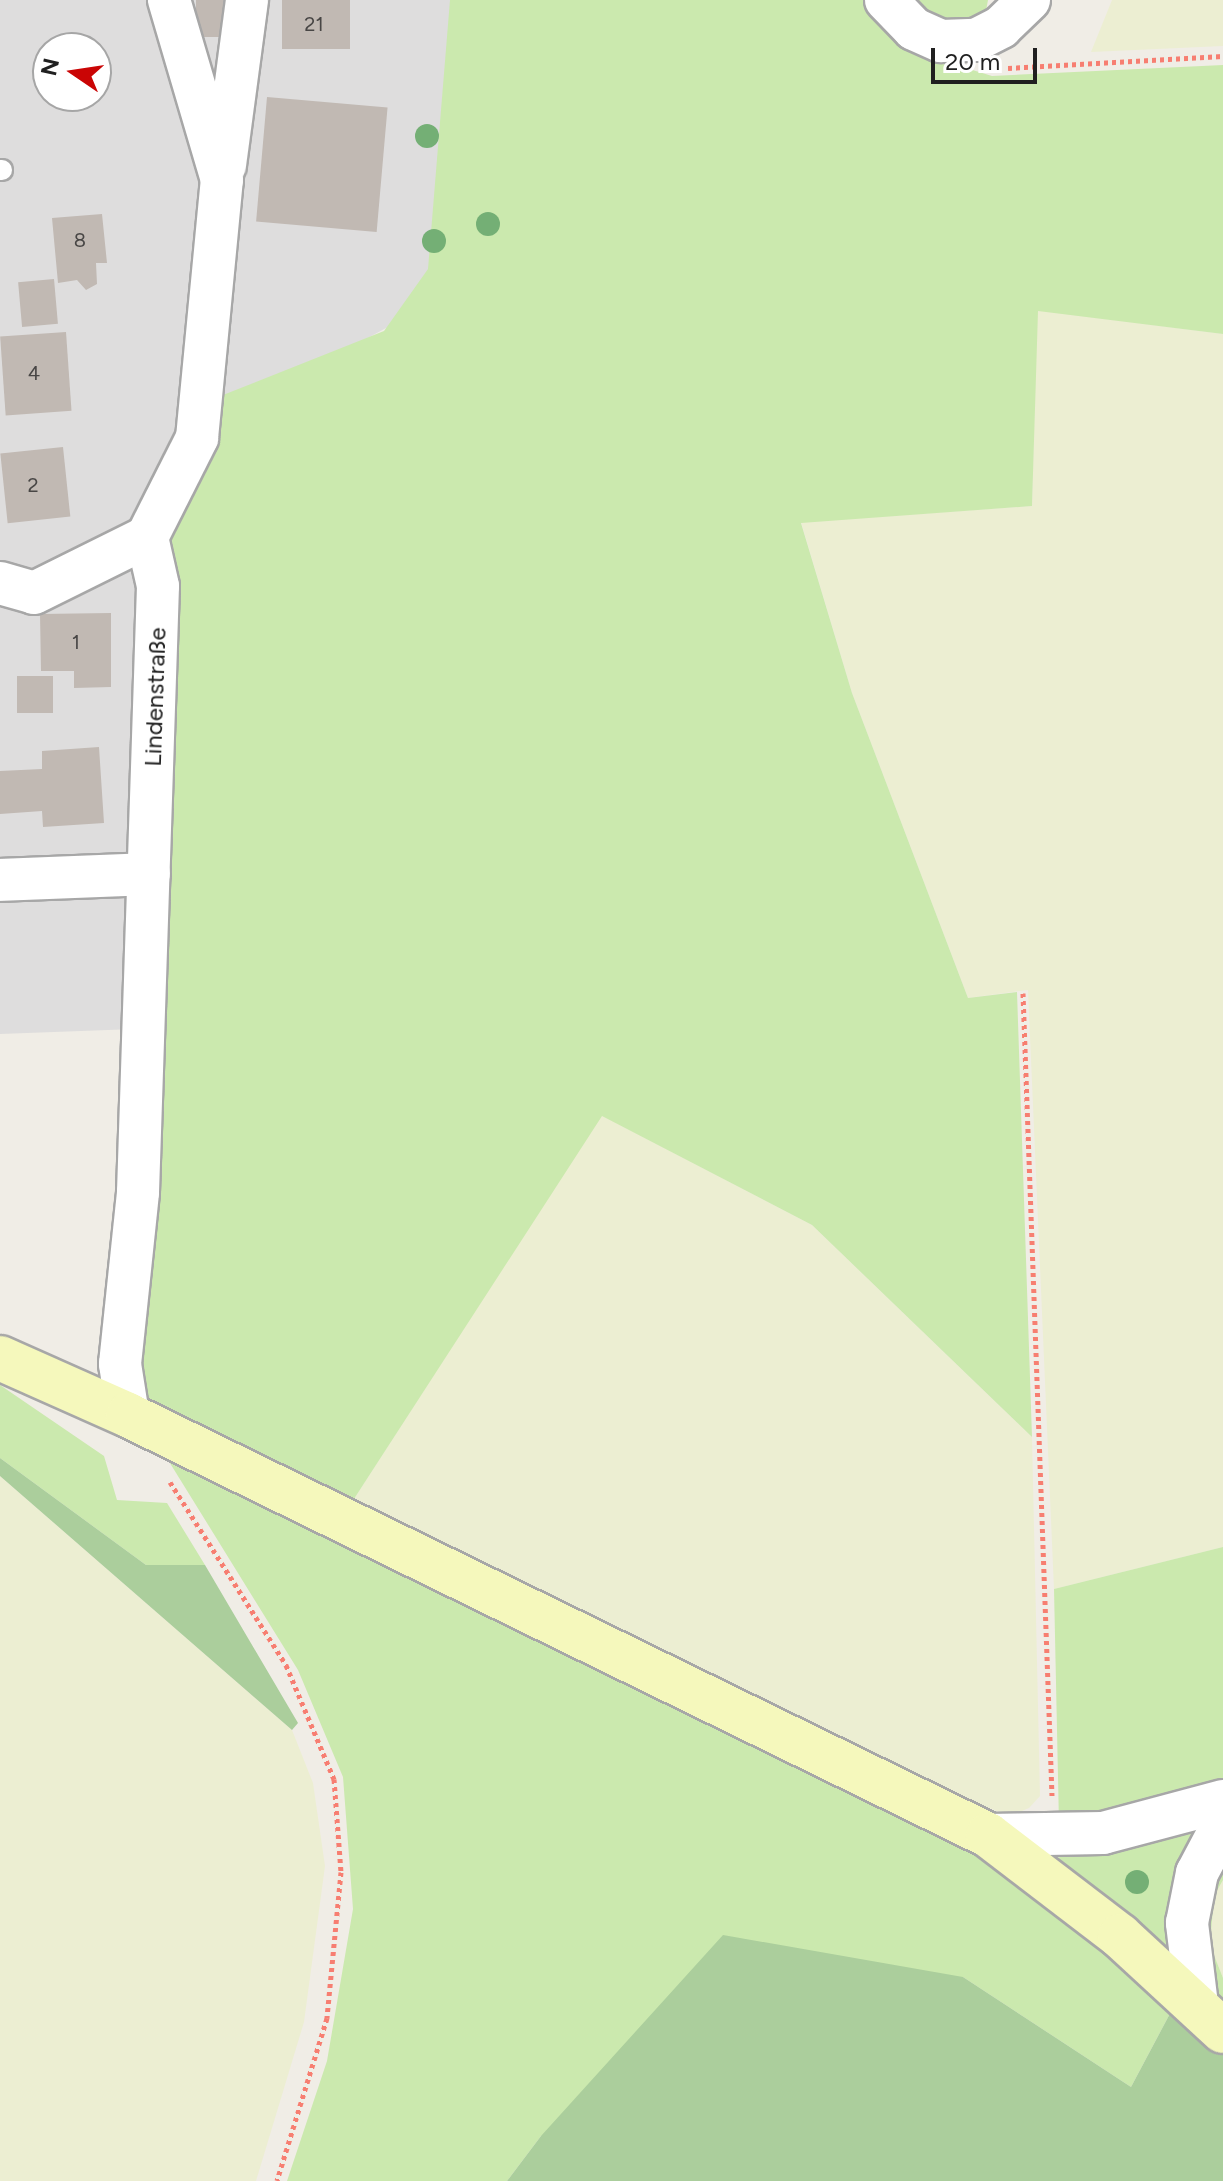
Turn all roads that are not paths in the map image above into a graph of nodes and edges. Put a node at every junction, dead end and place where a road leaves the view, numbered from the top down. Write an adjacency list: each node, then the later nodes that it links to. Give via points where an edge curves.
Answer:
1 (169, 0): 5 (street)
2 (247, 0): 5 (street)
3 (886, 0): 4 (street, via 914,29 941,41 976,40 1001,27)
4 (1029, 0)
5 (222, 180): 6 (street, via 197,438)
6 (147, 537): 7 (street, via 34,593); 8 (street, Lindenstraße, via 158,586)
7 (0, 583)
8 (149, 874): 9 (street); 11 (street, Lindenstraße, via 138,1192 120,1364)
9 (0, 880)
10 (0, 1358): 11 (main road)
11 (128, 1415): 14 (main road)
12 (1223, 1801): 14 (street, via 1103,1833)
13 (1223, 1824): 15 (street, via 1197,1873 1187,1923)
14 (988, 1835): 15 (main road, via 1120,1936)
15 (1210, 2018)

